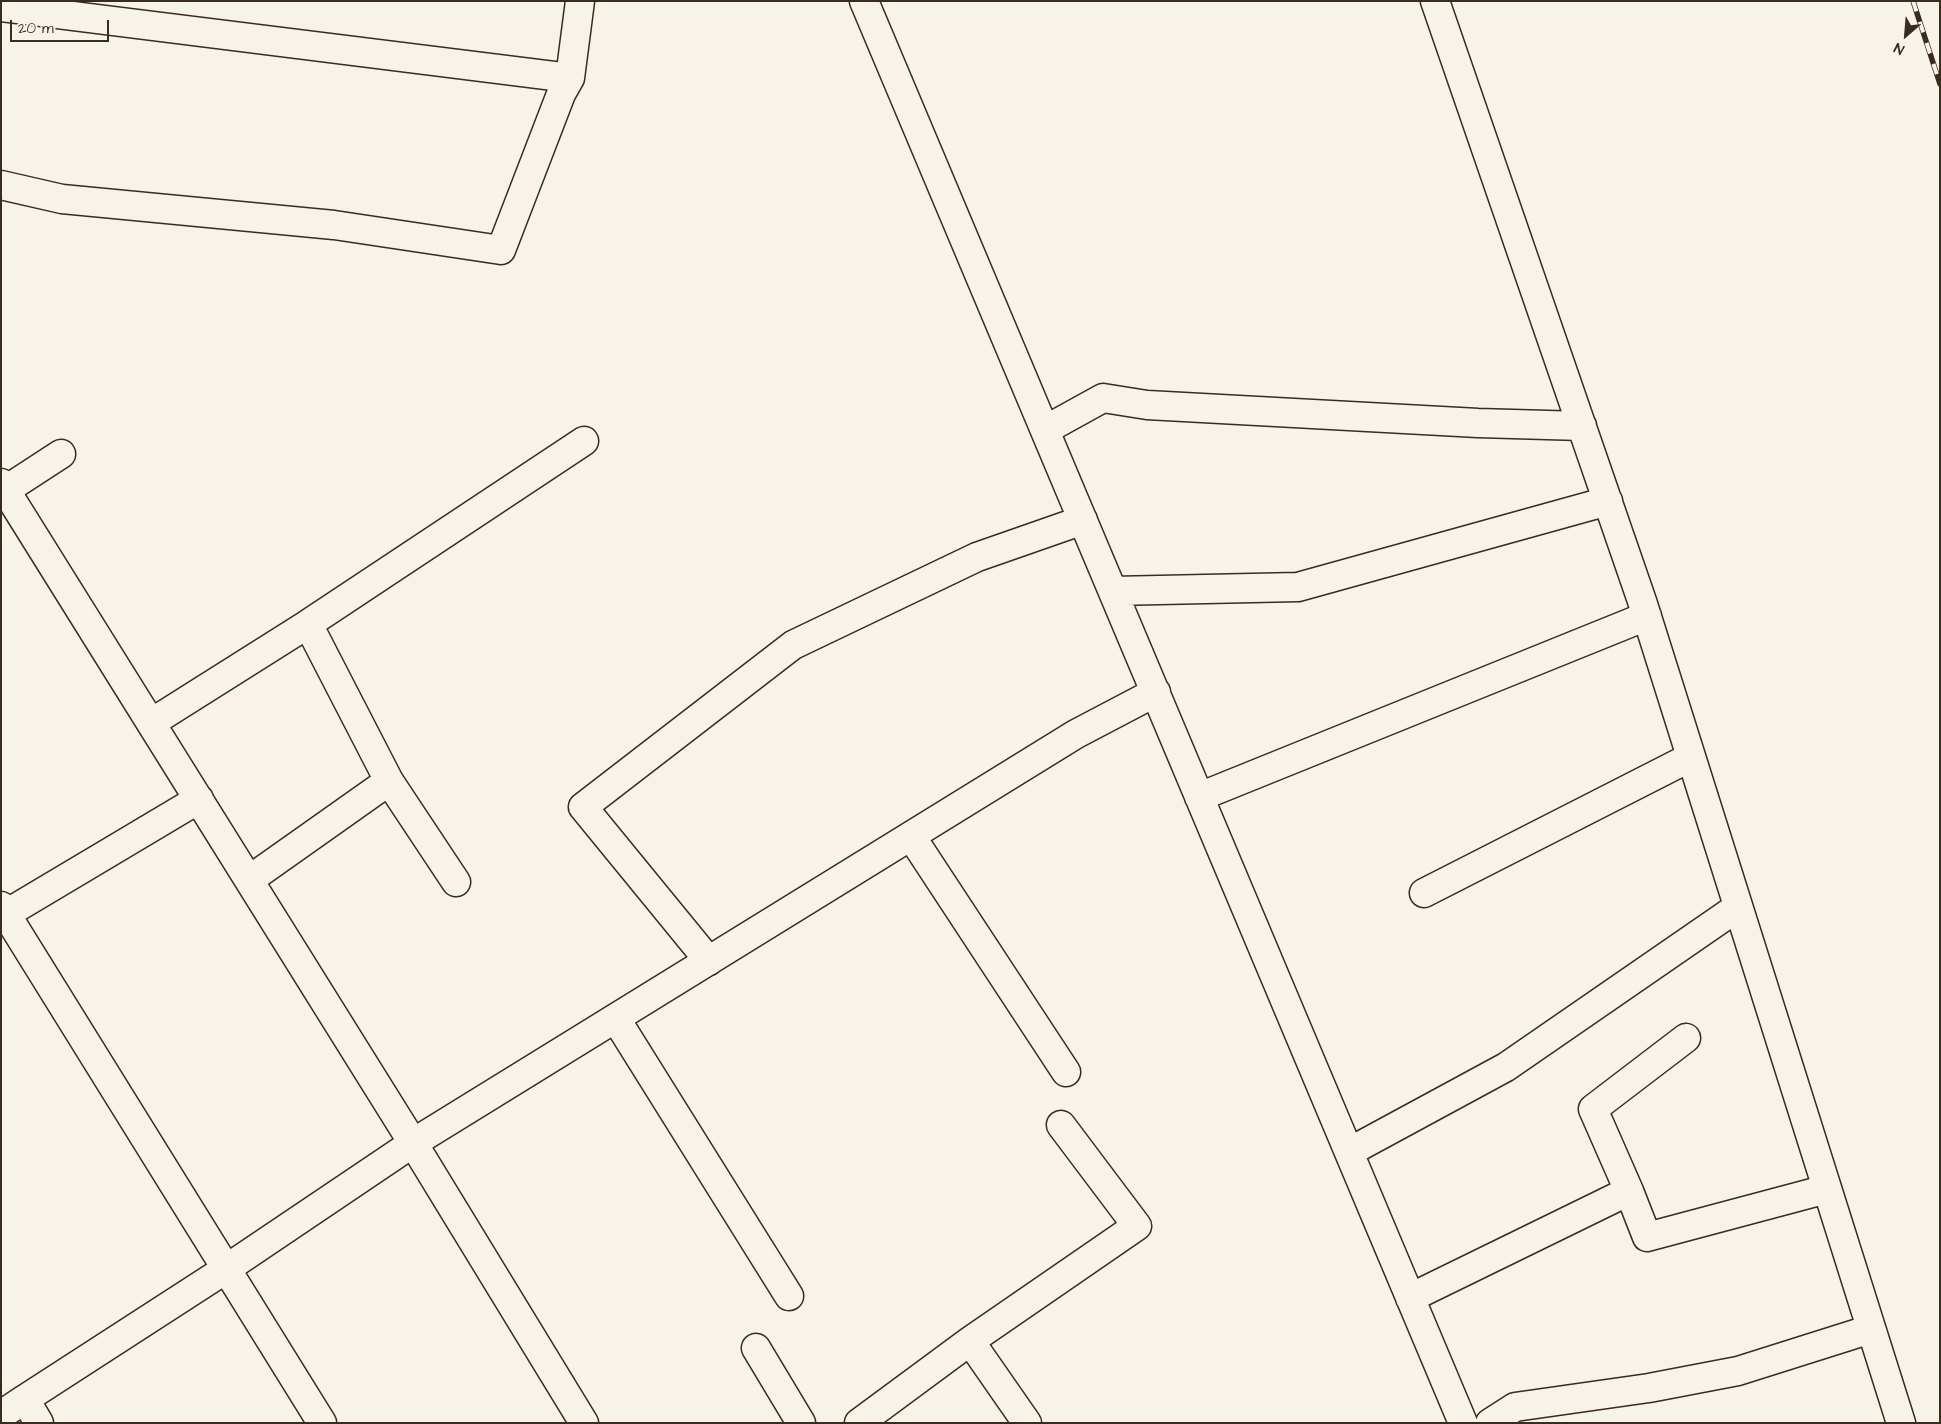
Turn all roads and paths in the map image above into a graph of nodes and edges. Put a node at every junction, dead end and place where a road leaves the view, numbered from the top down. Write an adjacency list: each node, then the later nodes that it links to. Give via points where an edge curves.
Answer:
1 (580, 1): 5 (street)
2 (864, 1): 8 (street)
3 (1435, 1): 7 (street)
4 (1, 7): 5 (street)
5 (570, 78): 6 (street, via 501,250 334,225 62,199)
6 (1, 185)
7 (1582, 426): 8 (street, via 1147,405 1103,398); 12 (street)
8 (1045, 430): 13 (street)
9 (584, 441): 16 (street)
10 (61, 454): 11 (street)
11 (3, 489): 18 (street)
12 (1608, 501): 14 (street, via 1298,587); 15 (street)
13 (1083, 520): 14 (street); 29 (street, via 977,557 792,646 583,806)
14 (1113, 591): 17 (street)
15 (1647, 616): 19 (street); 21 (street)
16 (308, 624): 18 (street); 20 (street)
17 (1156, 692): 21 (street); 23 (street, via 1076,734)
18 (151, 723): 22 (street)
19 (1691, 757): 26 (street); 27 (street)
20 (389, 781): 24 (street); 25 (street)
21 (1200, 797): 35 (street)
22 (199, 799): 24 (street); 28 (street)
23 (912, 836): 29 (street); 32 (street)
24 (249, 880): 34 (street)
25 (456, 882)
26 (1424, 894)
27 (1738, 907): 35 (street, via 1506,1067); 36 (street)
28 (3, 912): 38 (street)
29 (709, 961): 30 (street)
30 (616, 1019): 34 (street); 39 (street)
31 (1686, 1038): 37 (street, via 1593,1109)
32 (1066, 1072)
33 (1061, 1125): 42 (street, via 1137,1226)
34 (413, 1143): 38 (street); 49 (street)
35 (1349, 1152): 40 (street)
36 (1827, 1189): 37 (street, via 1647,1237); 41 (street)
37 (1630, 1190): 40 (street)
38 (226, 1269): 44 (street); 48 (street)
39 (789, 1296)
40 (1410, 1298): 46 (street)
41 (1871, 1329): 53 (street, via 1738,1371 1649,1388 1515,1407); 54 (street)
42 (970, 1341): 51 (street); 52 (street)
43 (756, 1348): 50 (street)
44 (25, 1399): 45 (street); 47 (street)
45 (1, 1415)
46 (1461, 1422)
47 (39, 1423)
48 (322, 1423)
49 (584, 1423)
50 (801, 1423)
51 (859, 1423)
52 (1027, 1423)
53 (1490, 1423)
54 (1901, 1423)

